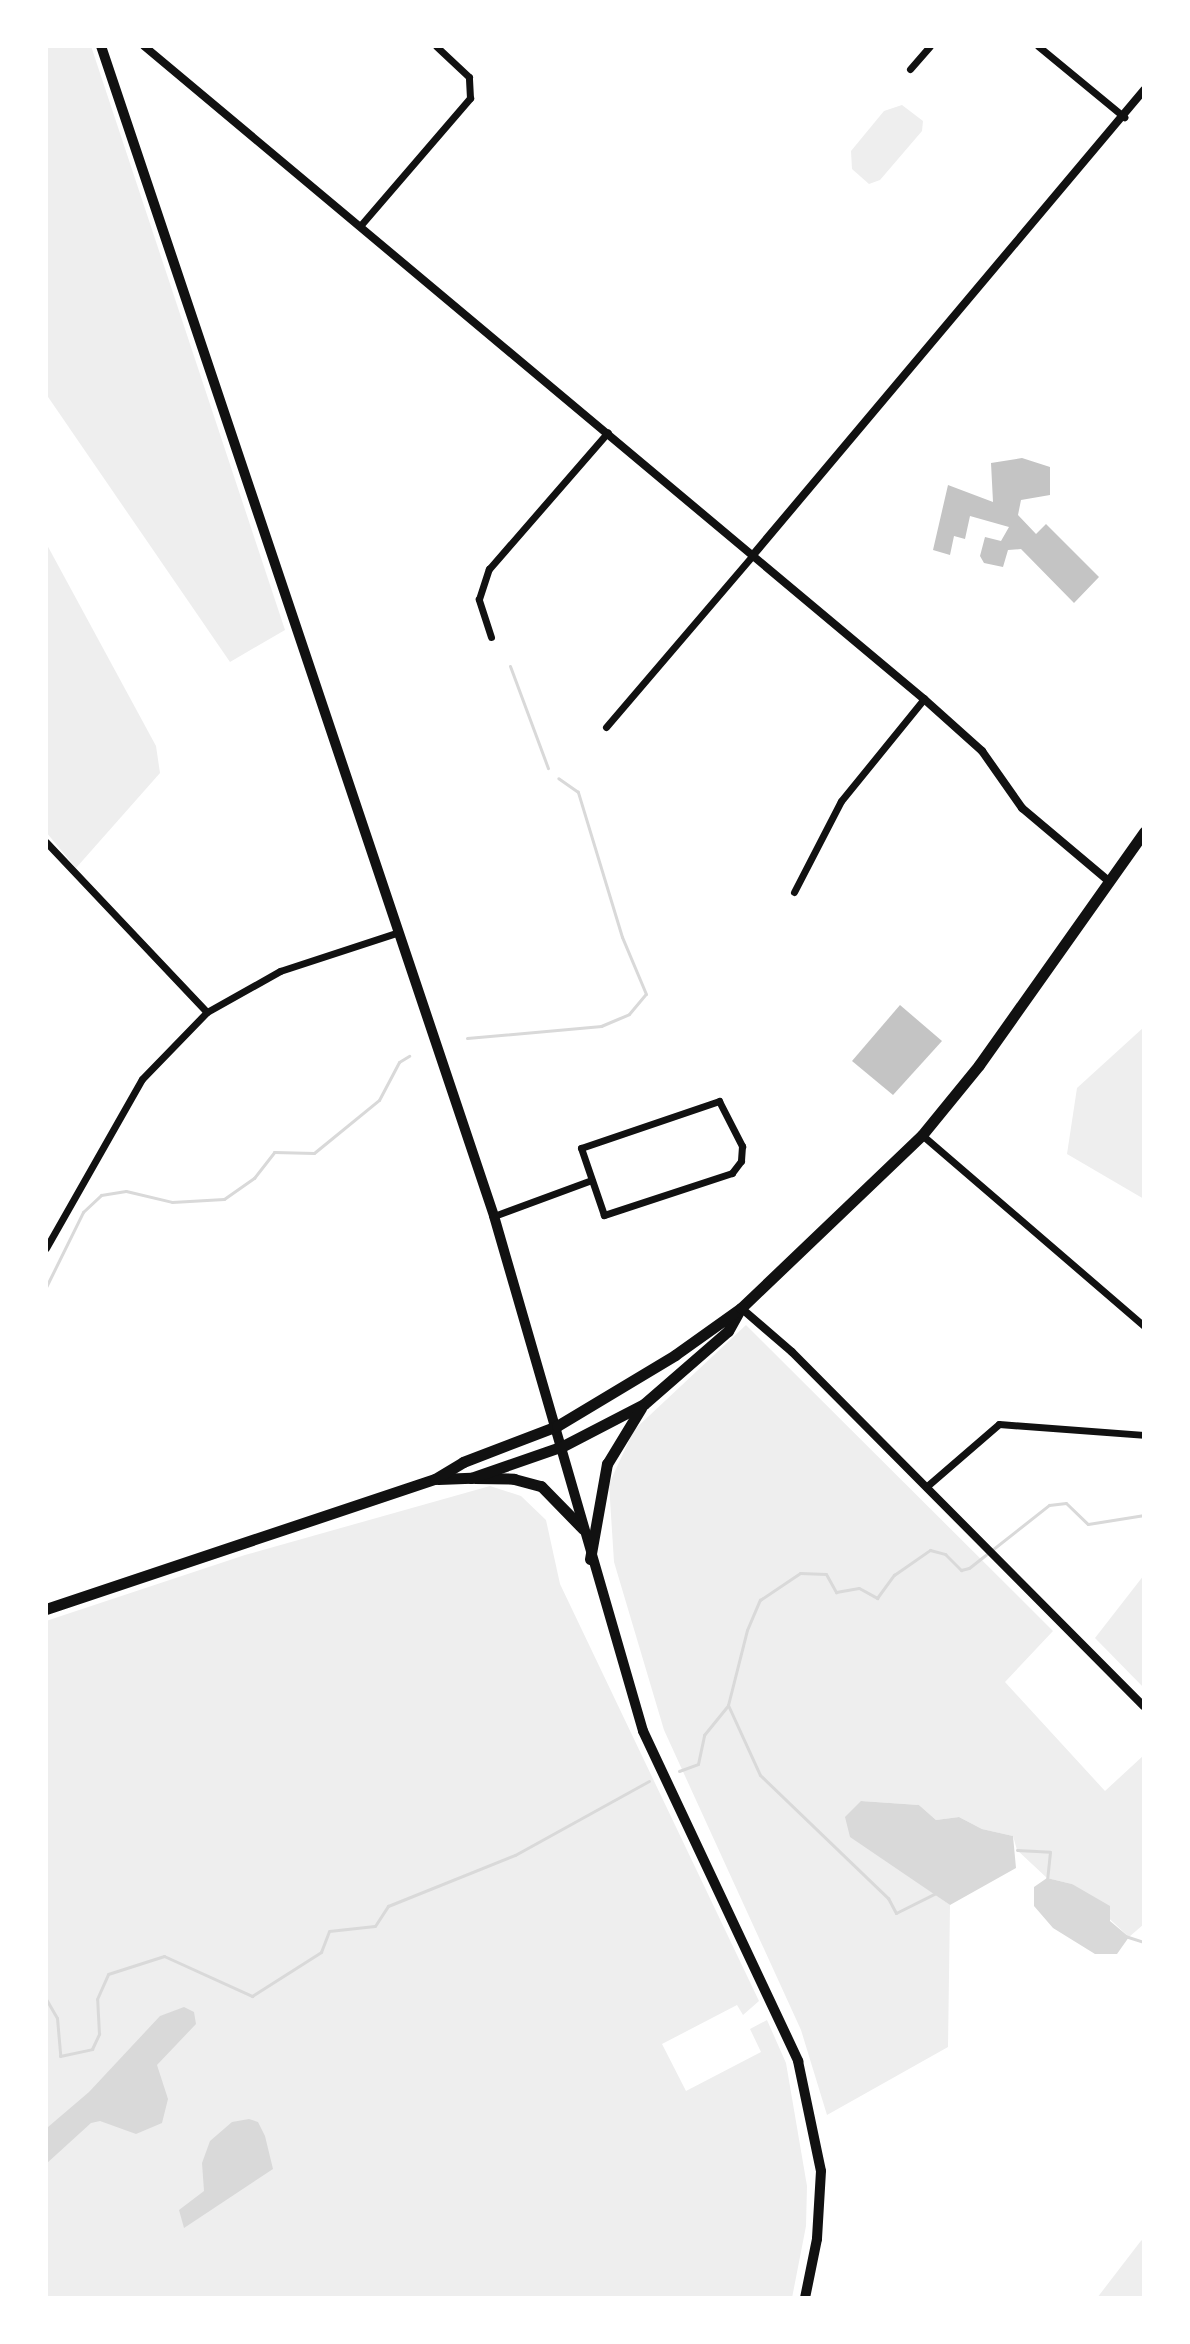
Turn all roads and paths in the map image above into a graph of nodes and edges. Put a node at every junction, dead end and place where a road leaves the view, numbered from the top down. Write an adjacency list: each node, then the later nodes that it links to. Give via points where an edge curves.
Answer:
1 (101, 46): 19 (main road)
2 (144, 46): 9 (street)
3 (436, 46): 9 (street, via 471,84 467,103)
4 (930, 46): 6 (street)
5 (1038, 46): 8 (street)
6 (910, 69)
7 (1144, 90): 8 (street)
8 (1124, 117): 11 (street)
9 (360, 226): 10 (street)
10 (608, 432): 11 (street); 12 (street, via 489,569 479,599)
11 (753, 555): 13 (street); 14 (street)
12 (491, 637)
13 (924, 699): 17 (street, via 982,751 1022,808); 18 (street, via 841,801)
14 (606, 727)
15 (1144, 832): 17 (main road)
16 (46, 842): 20 (street)
17 (1110, 882): 21 (main road)
18 (794, 892)
19 (399, 932): 20 (street, via 280,971); 23 (main road)
20 (207, 1012): 24 (street, via 142,1079)
21 (922, 1135): 25 (main road); 26 (street)
22 (592, 1180): 22 (street, via 604,1215 720,1180 741,1161 742,1146 719,1101 581,1148); 23 (street)
23 (494, 1216): 28 (main road)
24 (46, 1248)
25 (741, 1308): 27 (main road, via 728,1331); 28 (main road, via 617,1393); 33 (street)
26 (1144, 1326)
27 (644, 1404): 30 (main road); 35 (main road, via 607,1464)
28 (557, 1426): 30 (main road); 32 (main road, via 463,1462)
29 (1144, 1435): 33 (street, via 999,1424)
30 (563, 1446): 31 (main road); 34 (main road)
31 (471, 1478): 32 (main road); 34 (main road, via 533,1482 552,1492)
32 (435, 1479): 36 (main road)
33 (926, 1487): 37 (street)
34 (583, 1529): 35 (main road)
35 (590, 1559): 38 (main road, via 643,1731 798,2061 821,2171 817,2239)
36 (46, 1609)
37 (1144, 1706)
38 (805, 2298)

